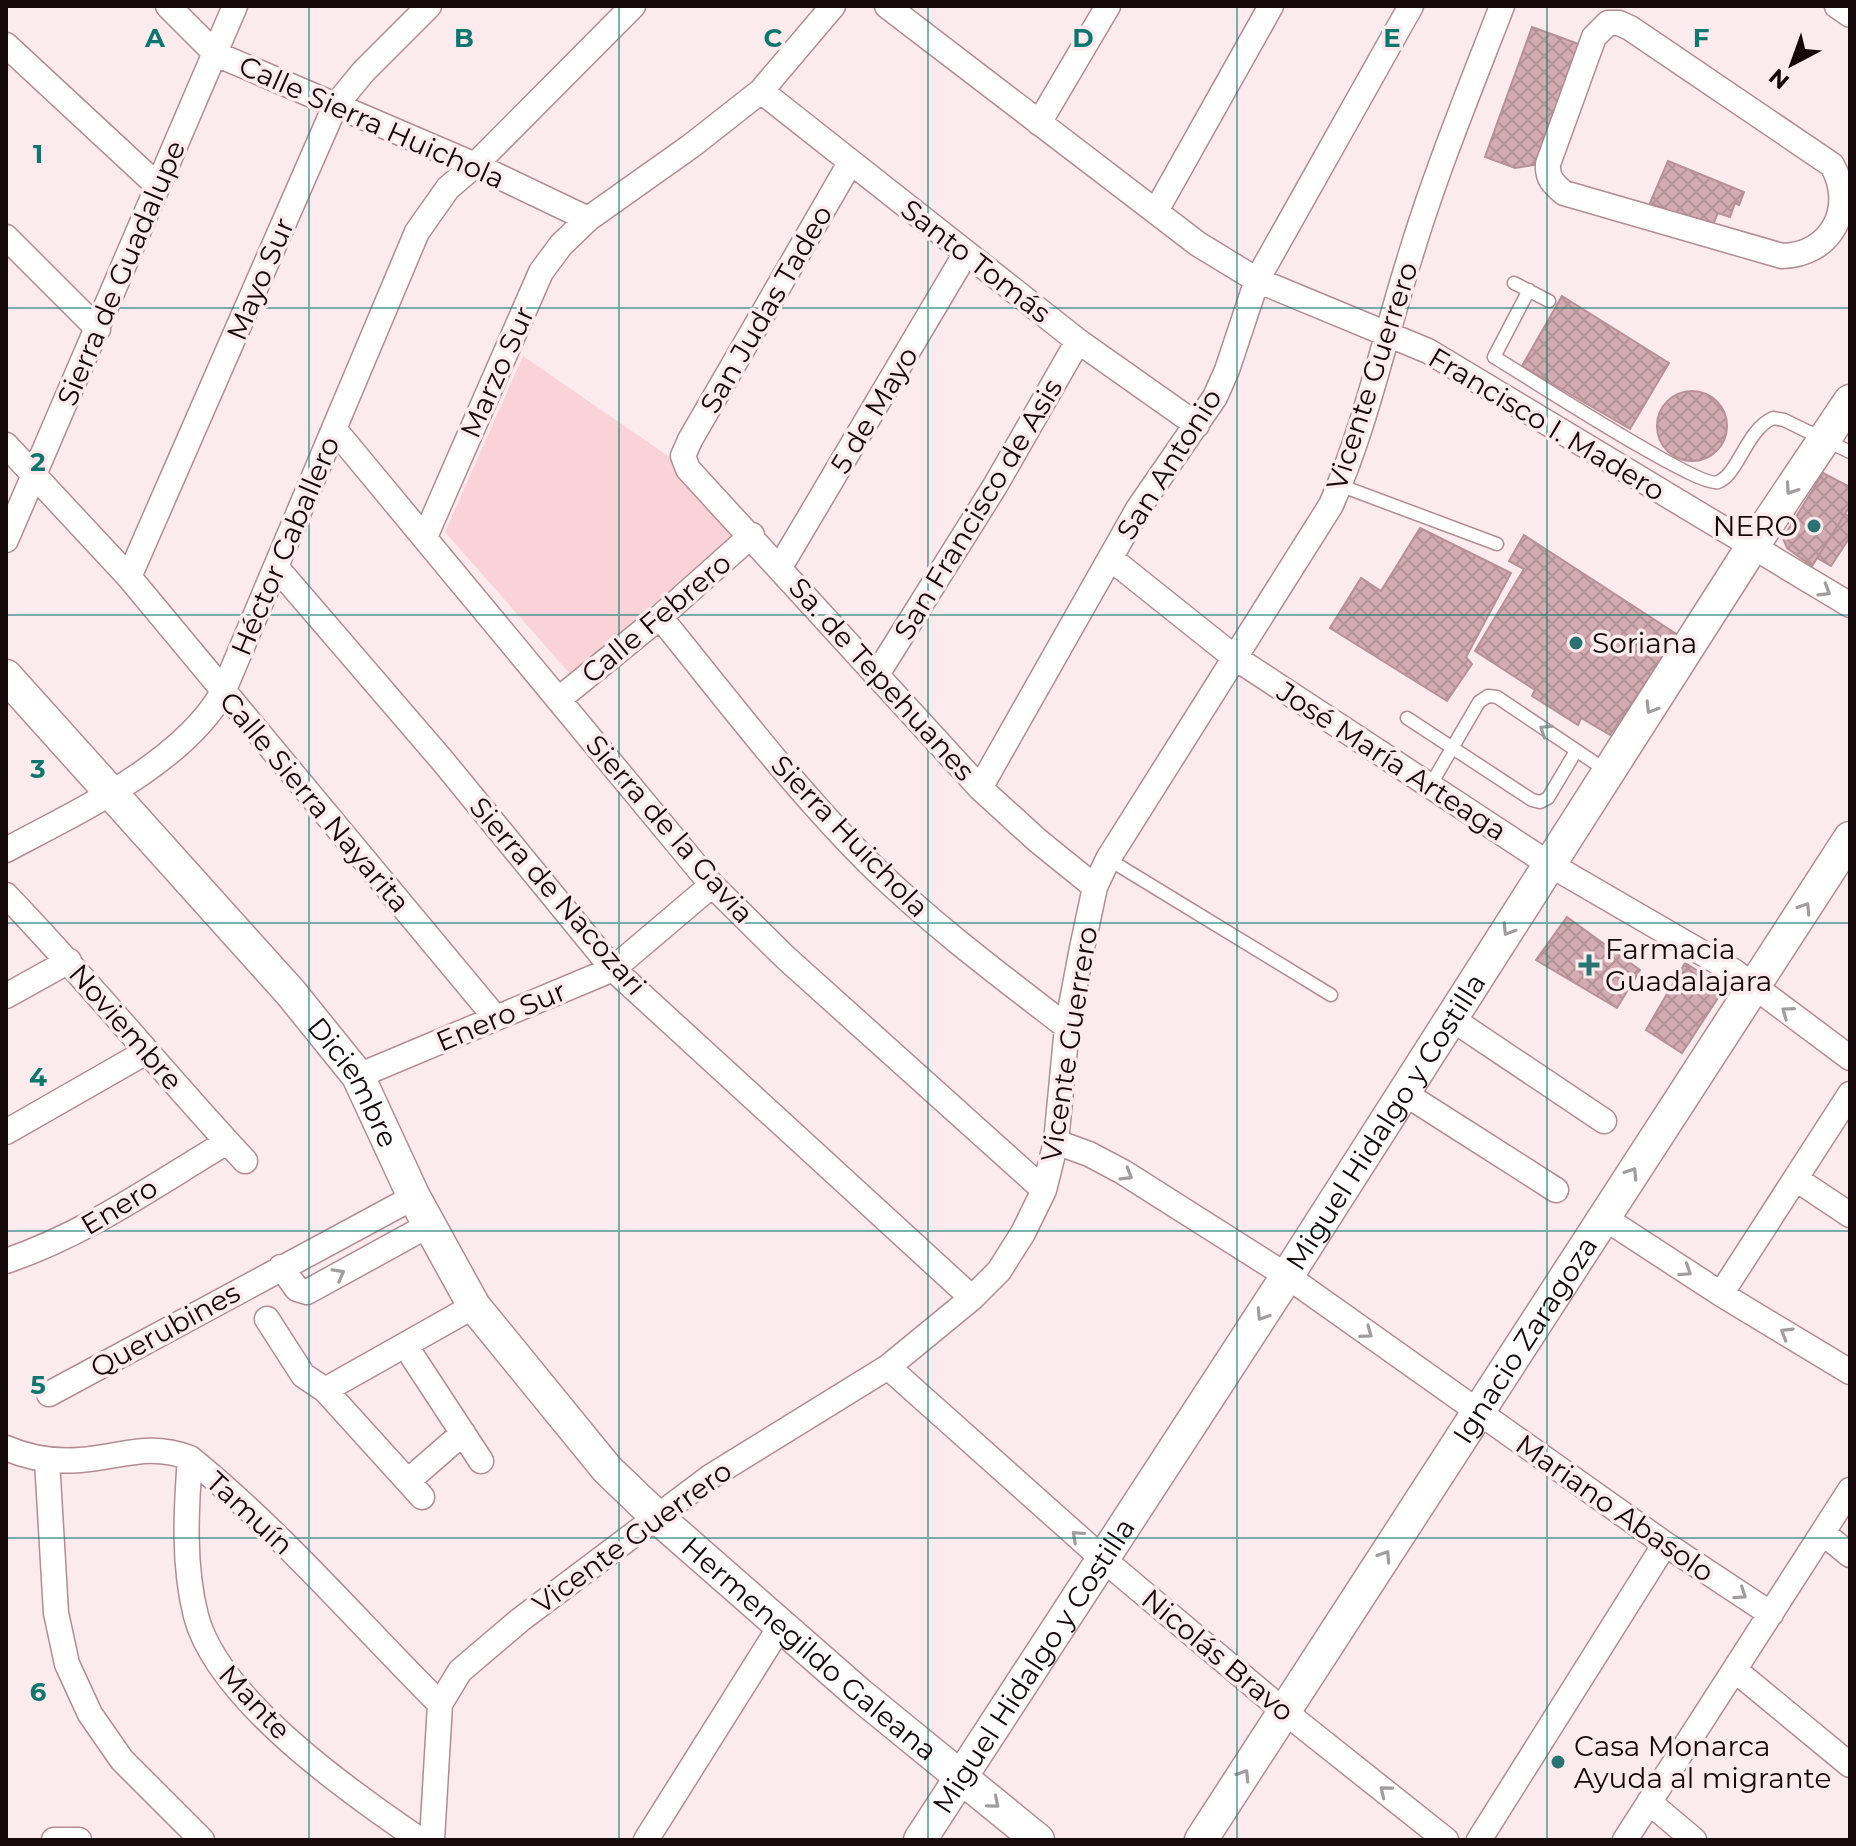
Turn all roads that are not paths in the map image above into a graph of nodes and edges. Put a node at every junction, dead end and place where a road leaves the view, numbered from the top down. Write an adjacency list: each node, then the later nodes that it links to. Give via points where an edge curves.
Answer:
1 (168, 6): 14 (street, Calle Sierra Huichola)
2 (235, 6): 14 (street, Sierra de Guadalupe)
3 (429, 6): 16 (street, Mayo Sur)
4 (633, 6): 19 (street, Héctor Caballero)
5 (833, 6): 15 (street, Marzo Sur)
6 (887, 6): 17 (street, Francisco I. Madero)
7 (1108, 6): 17 (street)
8 (1271, 6): 22 (street)
9 (1411, 6): 27 (street, San Antonio)
10 (1502, 6): 32 (street, Vicente Guerrero, via 1441,162)
11 (1837, 6): 12 (street)
12 (1850, 15)
13 (6, 45): 20 (street)
14 (216, 54): 16 (street, Calle Sierra Huichola); 20 (street, Sierra de Guadalupe)
15 (761, 91): 18 (street, Santo Tomás); 23 (street, Marzo Sur)
16 (335, 106): 19 (street, Calle Sierra Huichola); 52 (street, Mayo Sur)
17 (1039, 123): 22 (street, Francisco I. Madero)
18 (850, 163): 26 (street, Santo Tomás); 41 (street, San Judas Tadeo)
19 (475, 165): 23 (street, Calle Sierra Huichola); 38 (street, Héctor Caballero, via 448,188 417,232)
20 (158, 186): 31 (street, Sierra de Guadalupe)
21 (1847, 201): 24 (street); 24 (street, via 1832,165 1630,28 1608,23 1594,37 1548,164 1548,175 1564,193 1782,256 1807,253)
22 (1156, 211): 27 (street, Francisco I. Madero)
23 (588, 219): 45 (street, Marzo Sur, via 541,272)
24 (1844, 230)
25 (6, 237): 31 (street)
26 (966, 253): 33 (street, Santo Tomás); 51 (street, 5 de Mayo)
27 (1257, 280): 32 (street, Francisco I. Madero); 37 (street, San Antonio, via 1227,370)
28 (1514, 283): 29 (lane)
29 (1529, 290): 30 (lane); 34 (lane)
30 (1549, 301)
31 (98, 329): 42 (street, Sierra de Guadalupe)
32 (1387, 333): 35 (street, Francisco I. Madero); 43 (street, Vicente Guerrero)
33 (1078, 341): 37 (street, Santo Tomás); 57 (street, San Francisco de Asis)
34 (1494, 357): 35 (lane); 40 (lane, via 1707,482 1726,476 1756,429 1773,418)
35 (1481, 384): 48 (street, Francisco I. Madero)
36 (1850, 401): 40 (main road, Miguel Hidalgo y Costilla)
37 (1197, 425): 49 (street, San Antonio)
38 (335, 430): 45 (street, Sierra de la Gavia); 50 (street, Héctor Caballero)
39 (6, 445): 42 (street, Calle Sierra Nayarita)
40 (1837, 446): 48 (main road, Miguel Hidalgo y Costilla, one-way to 48)
41 (683, 456): 44 (street, Sa. de Tepehuanes, via 688,469)
42 (34, 474): 46 (street, Sierra de Guadalupe); 52 (street, Calle Sierra Nayarita)
43 (1339, 485): 47 (lane); 55 (street, Vicente Guerrero)
44 (752, 535): 51 (street, Sa. de Tepehuanes); 54 (street, Calle Febrero)
45 (425, 537): 59 (street, Sierra de la Gavia)
46 (6, 540)
47 (1497, 544)
48 (1752, 547): 53 (street, Francisco I. Madero, one-way to 53); 63 (main road, Miguel Hidalgo y Costilla, one-way to 63)
49 (1110, 558): 55 (street, José María Arteaga); 65 (street, San Antonio)
50 (276, 567): 58 (street, Héctor Caballero); 75 (street, Sierra de Nacozari)
51 (780, 567): 57 (street, Sa. de Tepehuanes)
52 (129, 577): 58 (street, Calle Sierra Nayarita)
53 (1850, 605)
54 (660, 617): 59 (street, Calle Febrero); 81 (street, Sierra Huichola, via 807,797 872,866 920,912)
55 (1234, 657): 64 (street, José María Arteaga); 69 (street, Vicente Guerrero)
56 (6, 676): 66 (main road, Diciembre)
57 (876, 676): 65 (street, Sa. de Tepehuanes)
58 (223, 692): 66 (street, Héctor Caballero, via 195,729); 79 (street, Calle Sierra Nayarita)
59 (559, 699): 71 (street, Sierra de la Gavia)
60 (1407, 718): 61 (lane)
61 (1453, 748): 62 (lane, via 1540,802 1548,798); 62 (lane, one-way to 61, via 1488,696 1479,702); 64 (lane)
62 (1576, 751): 63 (lane)
63 (1610, 773): 70 (main road, Miguel Hidalgo y Costilla)
64 (1430, 786): 70 (street, José María Arteaga)
65 (980, 788): 72 (street, Sa. de Tepehuanes)
66 (111, 794): 68 (street, Héctor Caballero); 84 (main road, Diciembre, via 281,982)
67 (1850, 838): 76 (main road, Ignacio Zaragoza, one-way to 67)
68 (6, 850)
69 (1108, 859): 72 (street, Vicente Guerrero); 77 (lane)
70 (1549, 864): 76 (street, José María Arteaga); 80 (main road, Miguel Hidalgo y Costilla, one-way to 80)
71 (712, 885): 75 (street, Enero Sur); 93 (street, Sierra de la Gavia)
72 (1095, 887): 81 (street, Vicente Guerrero)
73 (6, 895): 74 (street, Noviembre)
74 (69, 961): 78 (street); 82 (street, Noviembre)
75 (613, 969): 79 (street, Enero Sur); 102 (street, Sierra de Nacozari)
76 (1754, 988): 83 (street, José María Arteaga, one-way to 76); 97 (main road, Ignacio Zaragoza, one-way to 76)
77 (1331, 995)
78 (6, 996)
79 (495, 1017): 84 (street, Enero Sur)
80 (1452, 1019): 85 (main road, Miguel Hidalgo y Costilla); 87 (street)
81 (1067, 1027): 90 (street, Vicente Guerrero)
82 (146, 1052): 88 (street); 89 (street, Noviembre)
83 (1850, 1058)
84 (358, 1076): 95 (main road, Diciembre)
85 (1404, 1093): 94 (street); 100 (main road, Miguel Hidalgo y Costilla)
86 (1850, 1094): 92 (street)
87 (1604, 1121)
88 (6, 1132)
89 (227, 1142): 91 (street, Noviembre); 98 (street, Enero, via 79,1231)
90 (1056, 1142): 93 (street, Vicente Guerrero); 100 (street, Mariano Abasolo, one-way to 100, via 1123,1172)
91 (245, 1161)
92 (1796, 1179): 96 (street); 101 (street)
93 (1044, 1190): 102 (street, Vicente Guerrero, via 999,1271)
94 (1556, 1190)
95 (421, 1211): 99 (street, Querubines); 99 (street, one-way to 95, via 297,1289 307,1292); 103 (main road, Diciembre)
96 (1850, 1215)
97 (1603, 1217): 101 (street, one-way to 101); 110 (main road, Ignacio Zaragoza)
98 (6, 1261)
99 (281, 1267): 109 (street, Querubines)
100 (1287, 1276): 110 (street, Mariano Abasolo, one-way to 110); 121 (main road, Miguel Hidalgo y Costilla, one-way to 121)
101 (1721, 1294): 107 (street, one-way to 101)
102 (972, 1298): 106 (street, Vicente Guerrero)
103 (474, 1306): 105 (street); 117 (main road, Diciembre, via 607,1469)
104 (267, 1319): 108 (street, via 303,1375)
105 (405, 1345): 108 (street); 111 (street)
106 (888, 1367): 117 (street, Vicente Guerrero, via 710,1477); 121 (street, Nicolás Bravo, one-way to 106)
107 (1850, 1372)
108 (325, 1390): 111 (street, via 415,1489)
109 (49, 1394)
110 (1479, 1413): 119 (street, Mariano Abasolo); 126 (main road, Ignacio Zaragoza, one-way to 110)
111 (463, 1433): 115 (street)
112 (6, 1448): 114 (street, Tamuín)
113 (190, 1458): 114 (street, Tamuín, via 151,1449); 125 (street, Tamuín, via 284,1542); 133 (street, Mante, via 190,1585 212,1654 237,1688 305,1754)
114 (47, 1460): 132 (street, via 56,1613 67,1664 90,1714 122,1760)
115 (481, 1461)
116 (1850, 1490): 118 (street)
117 (657, 1517): 123 (main road, Hermenegildo Galeana); 125 (street, Vicente Guerrero, via 488,1646 460,1671)
118 (1823, 1533): 120 (street); 122 (street)
119 (1665, 1544): 122 (street, Mariano Abasolo, one-way to 122); 140 (street)
120 (1850, 1555)
121 (1103, 1559): 126 (street, Nicolás Bravo); 128 (main road, Miguel Hidalgo y Costilla)
122 (1771, 1614): 124 (street)
123 (781, 1625): 128 (main road, Hermenegildo Galeana); 135 (street)
124 (1736, 1671): 127 (street); 129 (street)
125 (440, 1704): 134 (street, Vicente Guerrero)
126 (1285, 1712): 138 (main road, Ignacio Zaragoza, one-way to 126); 139 (street, Nicolás Bravo, one-way to 126)
127 (1850, 1765)
128 (962, 1776): 136 (main road, Miguel Hidalgo y Costilla); 137 (main road, Hermenegildo Galeana, one-way to 137)
129 (1649, 1802): 141 (street); 142 (street)
130 (54, 1840): 131 (street)
131 (79, 1840)
132 (202, 1840)
133 (420, 1840)
134 (432, 1840)
135 (646, 1840)
136 (920, 1840)
137 (1038, 1840)
138 (1201, 1840)
139 (1446, 1840)
140 (1479, 1840)
141 (1625, 1840)
142 (1694, 1840)

